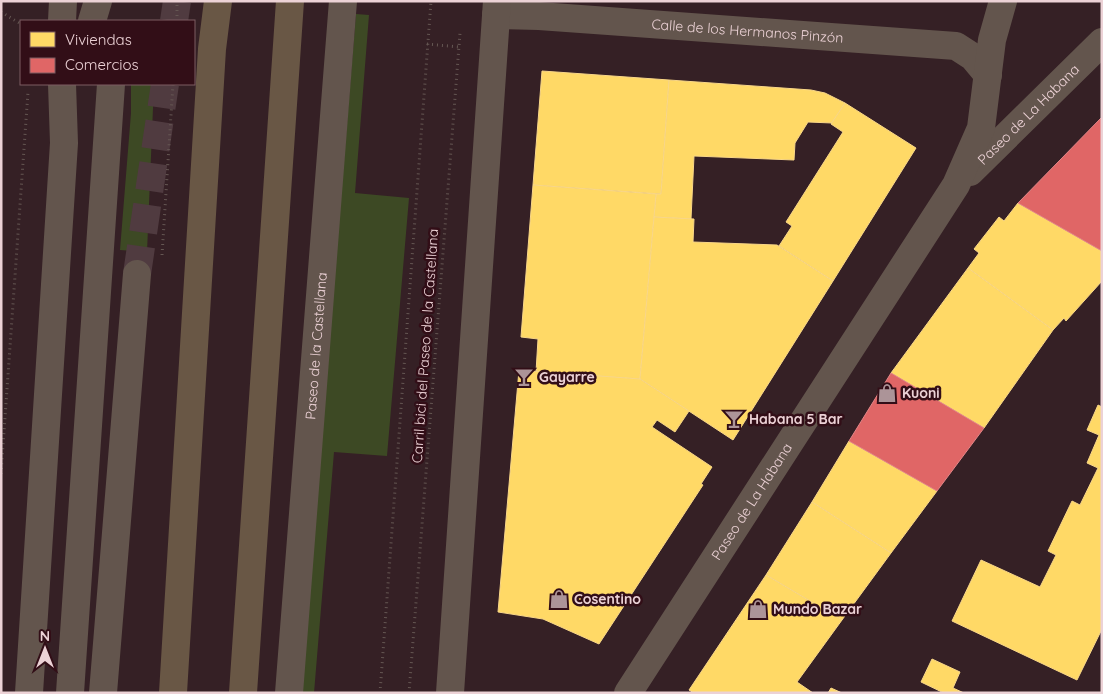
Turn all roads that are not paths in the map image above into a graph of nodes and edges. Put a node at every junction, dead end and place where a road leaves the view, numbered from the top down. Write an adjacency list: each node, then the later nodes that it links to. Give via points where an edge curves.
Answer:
1 (63, 1): 8 (street)
2 (98, 1): 9 (street)
3 (218, 1): 21 (highway, via 212,49)
4 (290, 1): 22 (highway)
5 (344, 1): 23 (street, Paseo de la Castellana)
6 (1003, 1): 11 (street, Paseo de La Habana, via 993,32)
7 (496, 8): 11 (street, Calle de los Hermanos Pinzón, via 960,47); 24 (street)
8 (62, 20)
9 (92, 20)
10 (1102, 42): 16 (street, Paseo de La Habana)
11 (988, 76): 16 (street, Paseo de La Habana, via 982,128)
12 (62, 85): 15 (street)
13 (75, 85): 15 (street)
14 (112, 85): 19 (street)
15 (64, 143): 18 (street)
16 (956, 185): 25 (street, Paseo de La Habana)
17 (137, 274): 20 (street)
18 (29, 693)
19 (70, 693)
20 (103, 693)
21 (173, 693)
22 (243, 693)
23 (289, 693)
24 (450, 693)
25 (628, 693)

